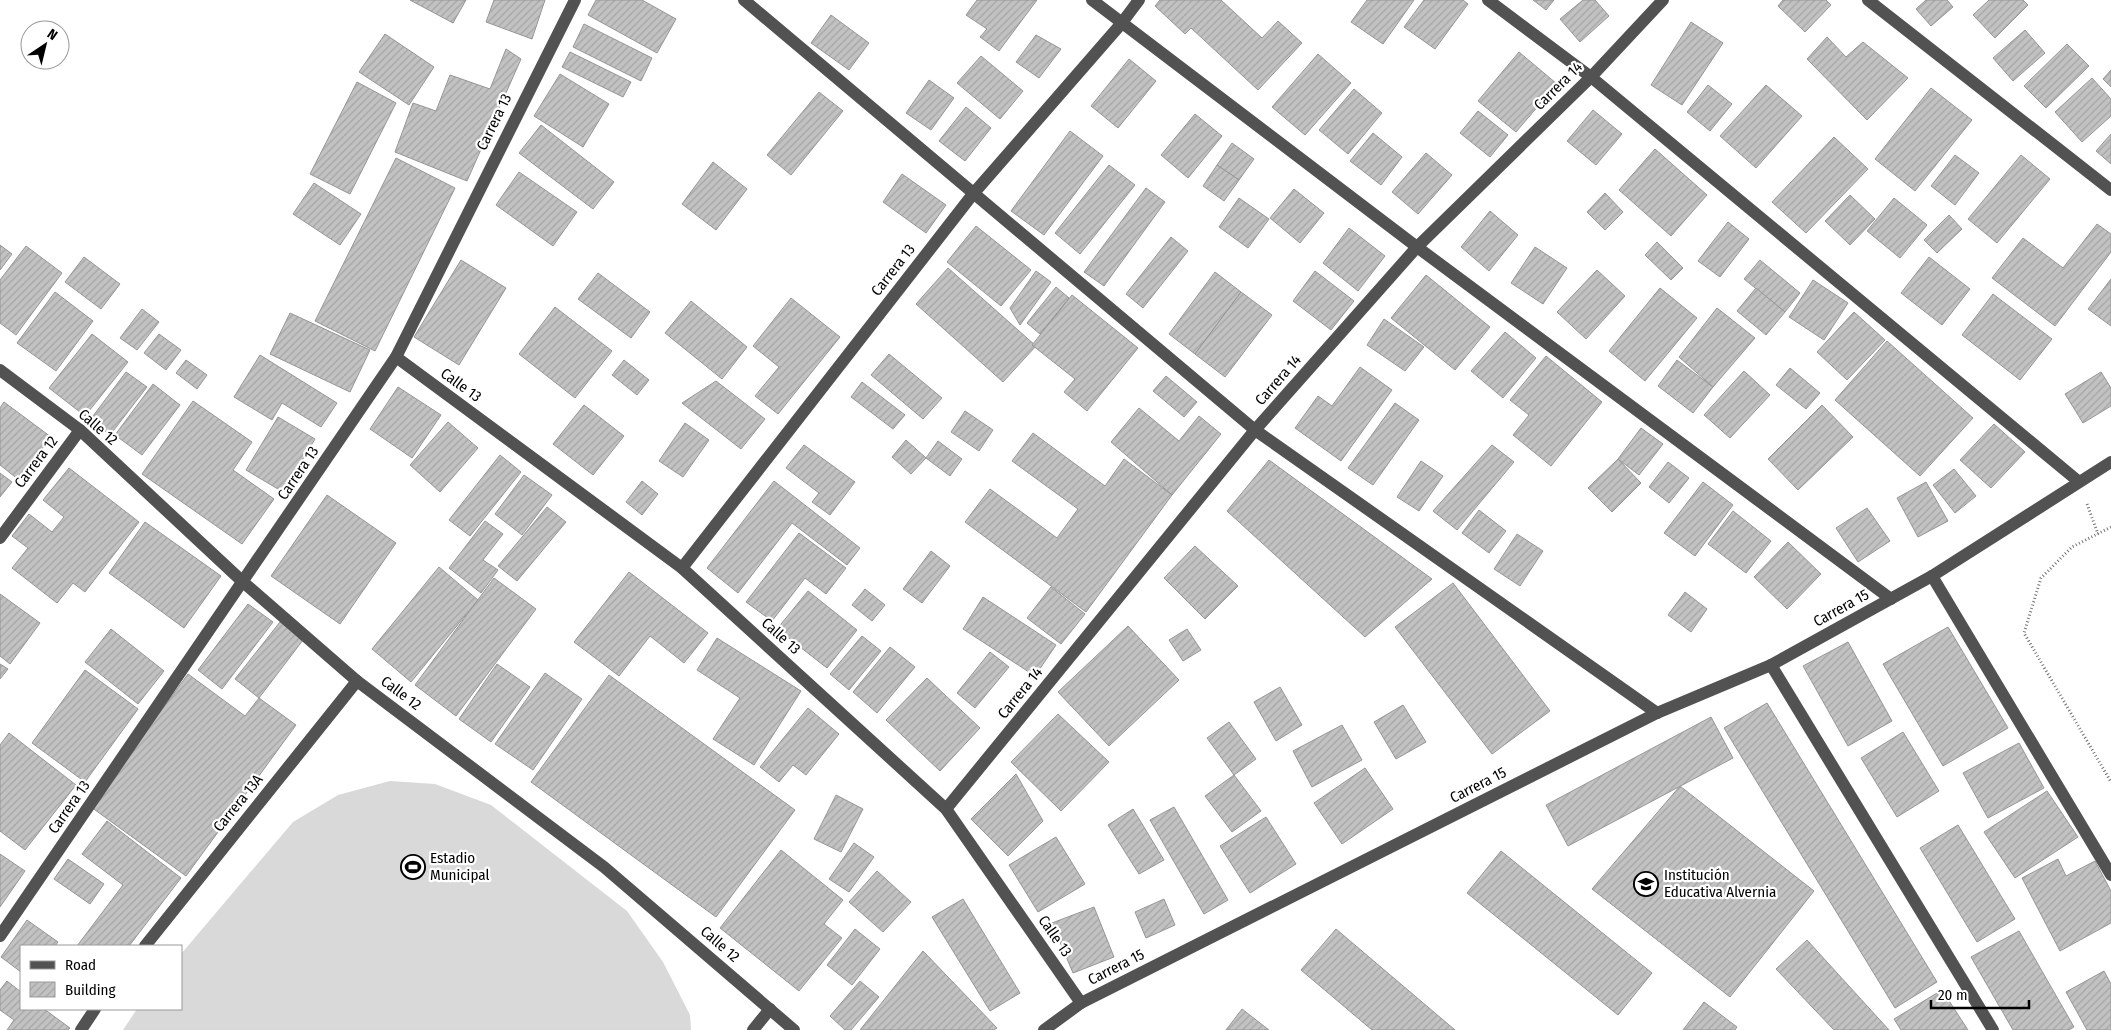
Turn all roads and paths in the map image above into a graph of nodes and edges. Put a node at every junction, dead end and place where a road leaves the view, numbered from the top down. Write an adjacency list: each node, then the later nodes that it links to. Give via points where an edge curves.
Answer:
1 (575, 0): 13 (street, Carrera 13)
2 (744, 0): 11 (street)
3 (1092, 0): 8 (street)
4 (1139, 0): 8 (street, Carrera 13)
5 (1488, 0): 9 (street)
6 (1664, 0): 9 (street, Carrera 14)
7 (1868, 0): 10 (street)
8 (1121, 24): 11 (street, Carrera 13); 12 (street)
9 (1591, 77): 12 (street, Carrera 14); 18 (street)
10 (2111, 190)
11 (973, 194): 16 (street); 22 (street, Carrera 13)
12 (1417, 247): 16 (street, Carrera 14); 25 (street)
13 (396, 357): 22 (street, Calle 13); 24 (street, Carrera 13)
14 (0, 370): 15 (street, Calle 12)
15 (80, 430): 21 (street, Carrera 12); 24 (street, Calle 12)
16 (1255, 430): 28 (street); 30 (street, Carrera 14)
17 (2111, 462): 18 (street, Carrera 15)
18 (2078, 481): 20 (path); 23 (street, Carrera 15)
19 (2111, 526): 20 (path)
20 (2098, 534): 29 (path, via 2072,547 2041,578 2024,633)
21 (0, 538)
22 (682, 568): 30 (street, Calle 13)
23 (1932, 576): 25 (street, Carrera 15); 31 (street)
24 (243, 582): 27 (street, Calle 12); 32 (street, Carrera 13)
25 (1891, 599): 26 (street, Carrera 15)
26 (1771, 665): 28 (street, Carrera 15); 41 (street)
27 (357, 680): 33 (street, Carrera 13A); 35 (street, Calle 12, via 604,867)
28 (1657, 713): 34 (street, Carrera 15)
29 (2111, 782)
30 (946, 809): 34 (street, Calle 13)
31 (2111, 875)
32 (0, 936)
33 (146, 945)
34 (1081, 1002): 40 (street, Carrera 15)
35 (770, 1008): 38 (street); 39 (street, Calle 12)
36 (94, 1010): 37 (street)
37 (81, 1030)
38 (753, 1030)
39 (794, 1030)
40 (1044, 1030)
41 (1993, 1030)

